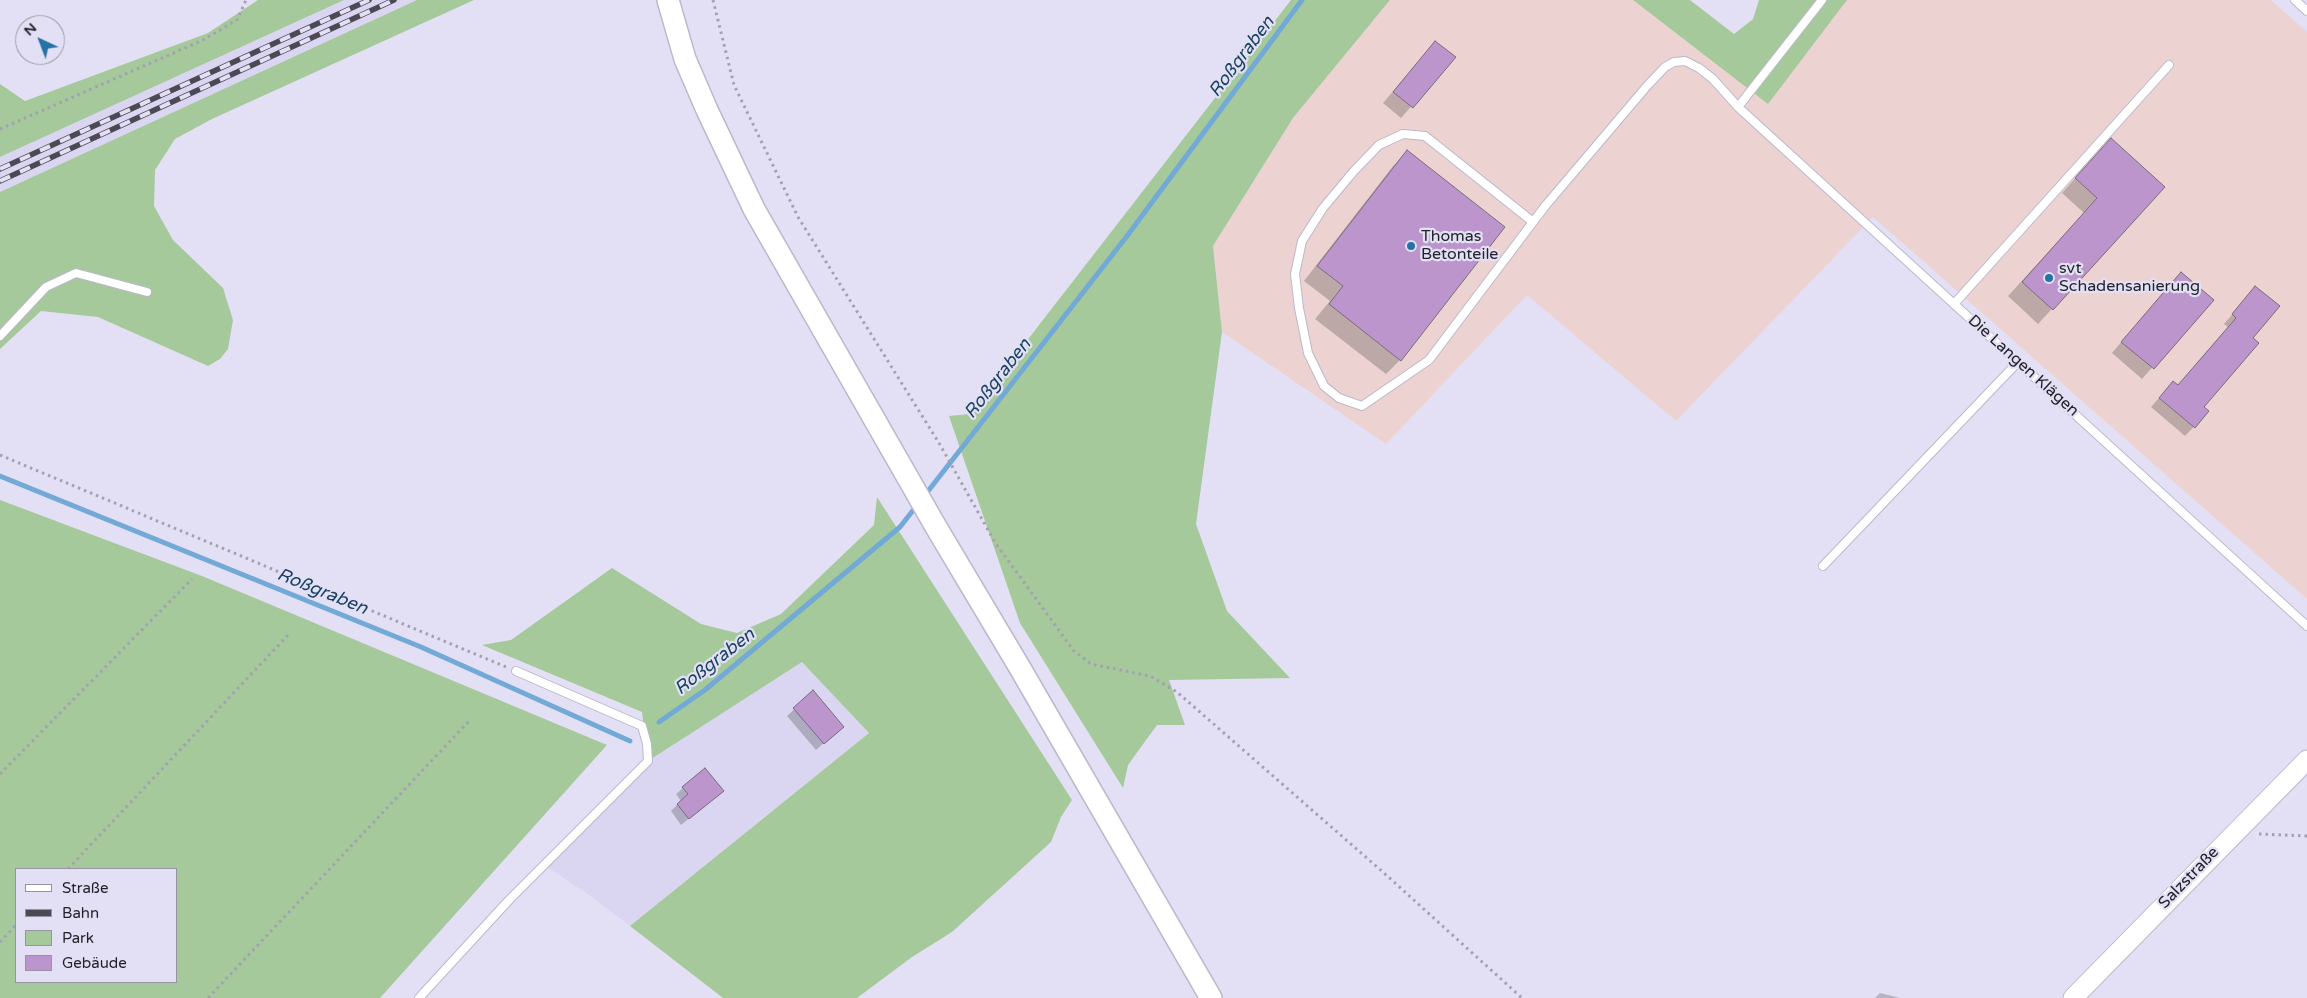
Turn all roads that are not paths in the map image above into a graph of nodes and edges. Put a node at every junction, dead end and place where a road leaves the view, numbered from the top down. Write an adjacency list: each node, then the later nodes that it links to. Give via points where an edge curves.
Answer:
1 (668, 0): 17 (main road, via 685,58 754,209)
2 (1822, 0): 6 (lane)
3 (2295, 0): 4 (lane)
4 (2307, 11)
5 (2169, 65): 9 (lane)
6 (1738, 107): 7 (lane, Die Langen Klägen, via 1713,78 1699,68 1685,61 1665,67); 9 (lane, Die Langen Klägen)
7 (1532, 222): 7 (lane, Die Langen Klägen, via 1429,360 1362,406 1339,398 1324,386 1308,353 1299,308 1295,274 1302,241 1323,208 1379,145 1403,134 1425,136)
8 (147, 292): 10 (lane, via 76,273 46,287)
9 (1954, 304): 11 (lane, Die Langen Klägen)
10 (0, 336)
11 (2018, 362): 12 (lane); 13 (lane, Die Langen Klägen)
12 (1823, 566)
13 (2307, 626)
14 (516, 671): 16 (lane, via 642,726 648,761 509,900)
15 (2307, 760): 18 (street, Salzstraße)
16 (419, 998)
17 (1211, 998)
18 (2073, 998)

